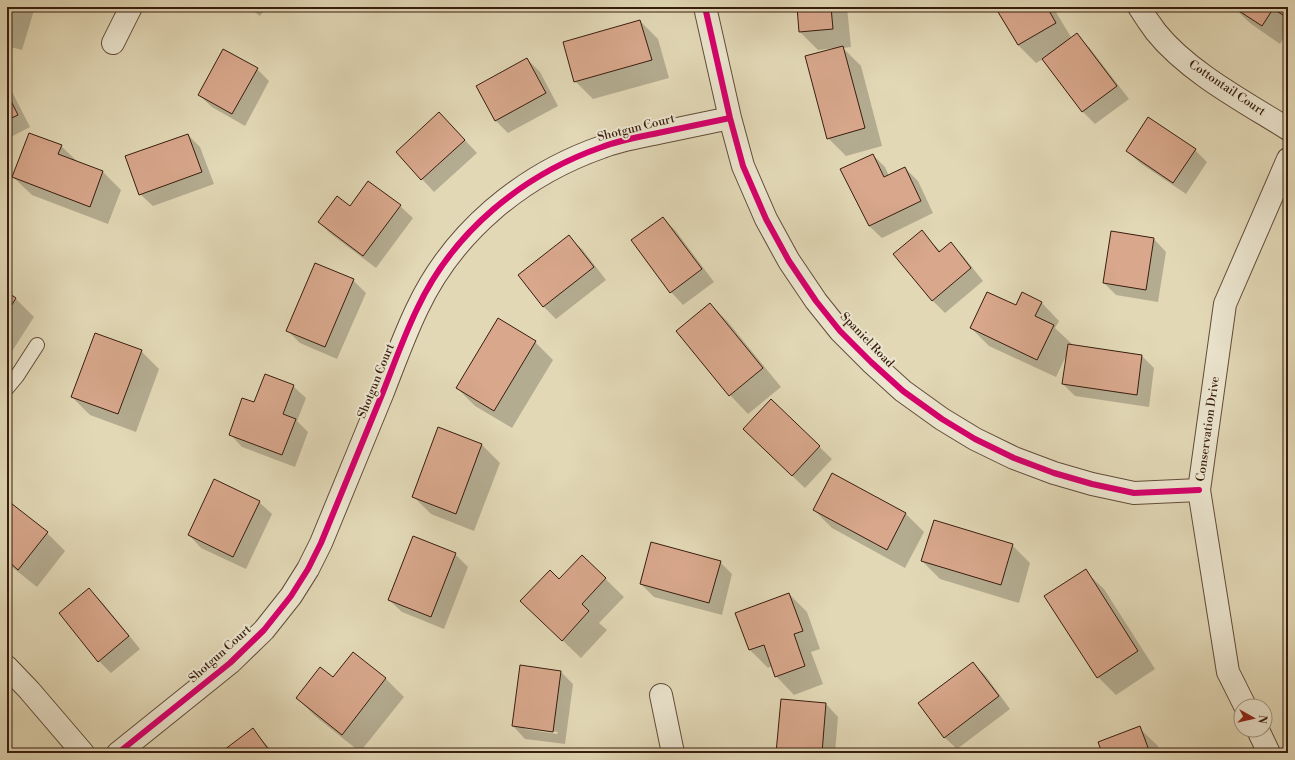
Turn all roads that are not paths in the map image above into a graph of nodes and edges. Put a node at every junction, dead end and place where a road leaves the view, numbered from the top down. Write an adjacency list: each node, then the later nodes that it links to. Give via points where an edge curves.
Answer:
1 (131, 7): 4 (street)
2 (705, 7): 5 (street, Spaniel Road)
3 (1138, 7): 6 (street, Cottontail Court, via 1157,33 1194,67 1216,84)
4 (113, 43)
5 (730, 118): 10 (street, Spaniel Road, via 744,166 766,219 789,261 816,301 840,330 903,390 942,419 975,439 1014,458 1054,473 1134,493); 16 (street, Shotgun Court, via 625,140 571,159 517,190 470,230 440,267 417,308 321,543 291,596 264,630 230,663)
6 (1288, 128)
7 (1288, 159): 10 (street, Conservation Drive, via 1225,304)
8 (37, 345): 9 (lane)
9 (7, 388)
10 (1199, 490): 13 (street, Conservation Drive, via 1228,672)
11 (7, 667): 15 (street)
12 (661, 695): 17 (street)
13 (1241, 698)
14 (1262, 738): 18 (street)
15 (83, 753)
16 (118, 753)
17 (673, 753)
18 (1269, 753)

